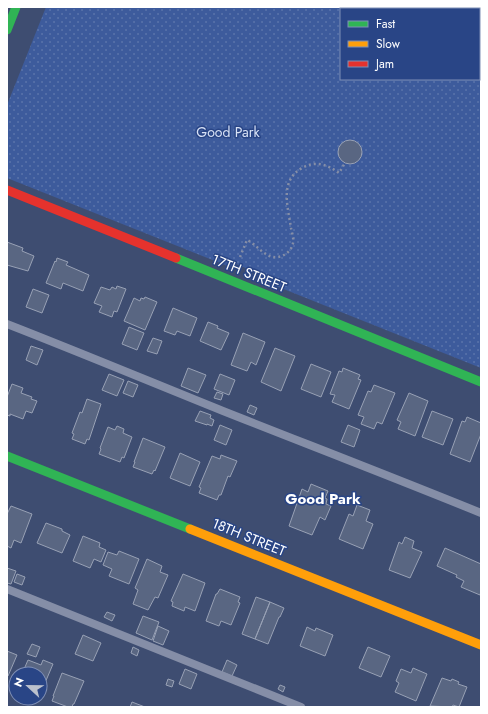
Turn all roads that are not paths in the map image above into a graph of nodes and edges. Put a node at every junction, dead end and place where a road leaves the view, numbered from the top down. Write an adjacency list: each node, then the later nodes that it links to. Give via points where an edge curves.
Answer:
1 (16, 7): 2 (street)
2 (7, 30)
3 (7, 190): 5 (street, 17TH STREET)
4 (7, 324): 7 (lane)
5 (481, 382)
6 (7, 456): 9 (street, 18TH STREET)
7 (481, 513)
8 (7, 589): 10 (lane)
9 (481, 645)
10 (300, 707)

